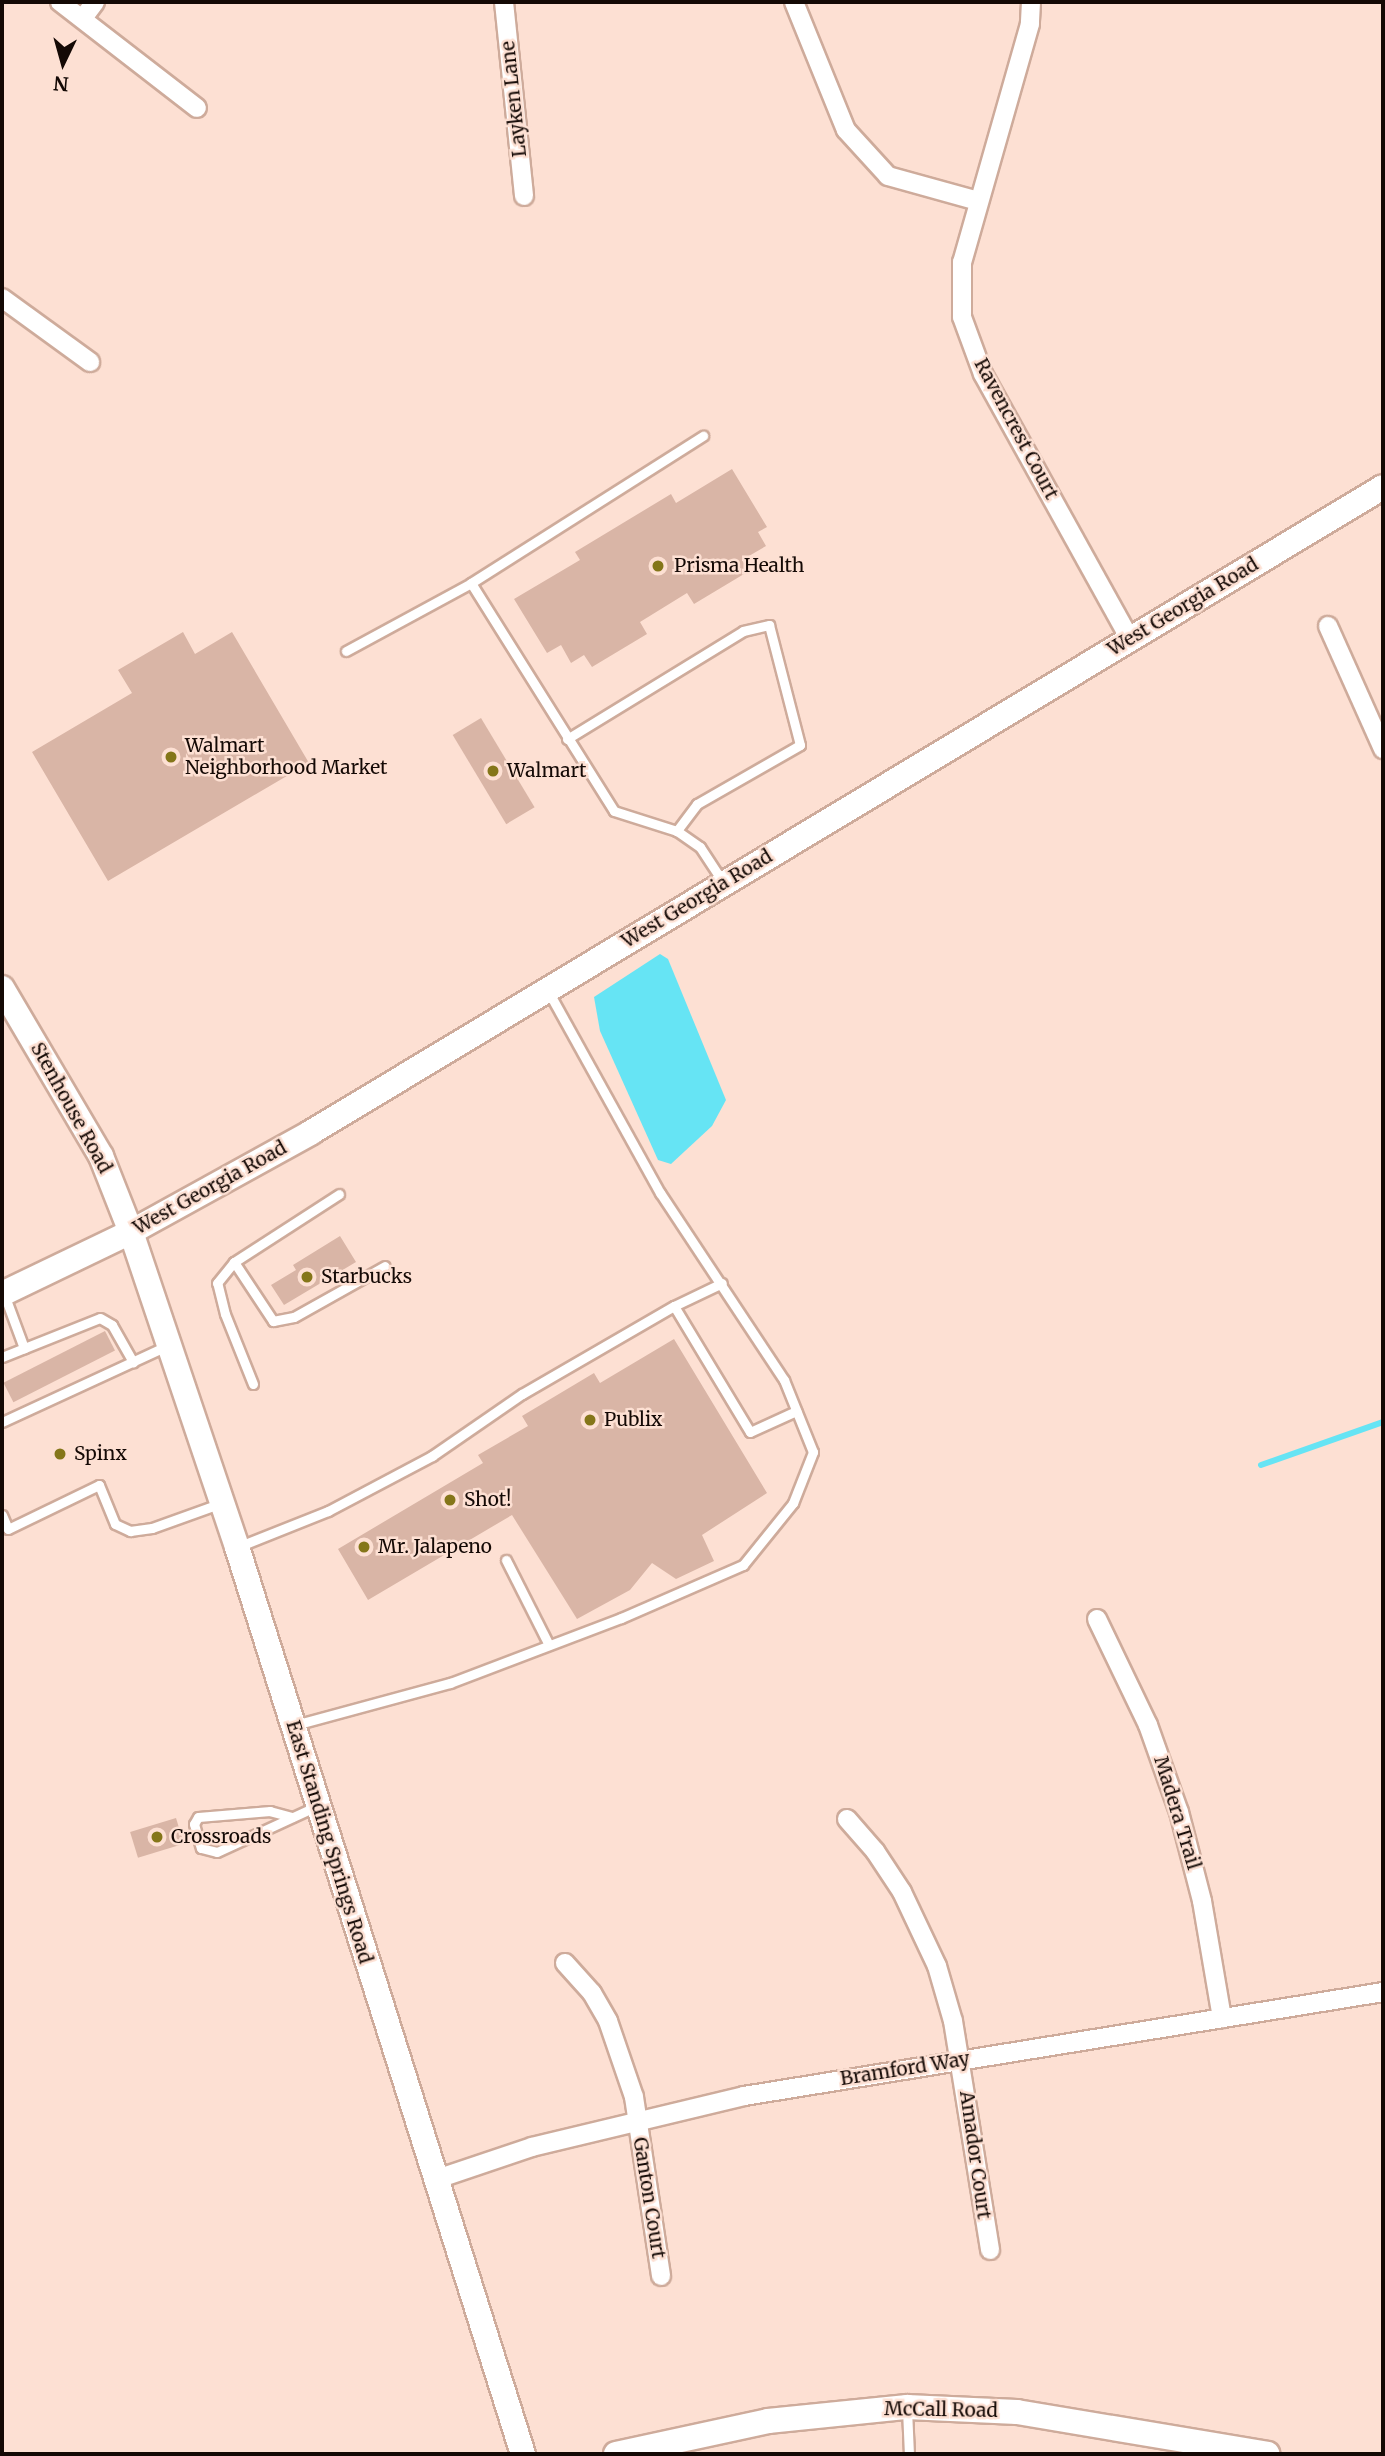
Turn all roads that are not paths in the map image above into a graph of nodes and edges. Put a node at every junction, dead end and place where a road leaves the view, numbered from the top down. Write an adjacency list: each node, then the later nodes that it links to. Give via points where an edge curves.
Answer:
1 (61, 2): 6 (street)
2 (95, 2): 6 (street)
3 (504, 2): 8 (street, Layken Lane)
4 (794, 2): 9 (street, via 846,130 888,176)
5 (1031, 2): 9 (street, Ravencrest Court, via 1030,24)
6 (83, 18): 7 (street)
7 (197, 108)
8 (524, 196)
9 (978, 201): 16 (street, Ravencrest Court, via 962,262 962,317 983,374)
10 (2, 298): 11 (street)
11 (90, 362)
12 (703, 436): 14 (lane)
13 (1383, 486): 16 (street, West Georgia Road)
14 (471, 583): 17 (lane); 19 (lane)
15 (1328, 626): 18 (street)
16 (1130, 639): 22 (street, West Georgia Road)
17 (346, 651)
18 (1376, 712): 20 (street)
19 (567, 739): 21 (lane, via 614,811); 21 (lane, via 743,631 769,625 800,745 697,804)
20 (1383, 749)
21 (677, 831): 22 (lane, via 699,847)
22 (724, 883): 24 (street, West Georgia Road)
23 (2, 988): 26 (street, Stenhouse Road, via 101,1156)
24 (547, 990): 26 (street, West Georgia Road, via 310,1133); 29 (lane, via 660,1193)
25 (340, 1194): 27 (lane)
26 (131, 1231): 30 (street, West Georgia Road); 32 (street, East Standing Springs Road)
27 (234, 1262): 28 (lane, via 274,1321 294,1317); 36 (lane, via 218,1283 225,1314)
28 (385, 1266)
29 (722, 1283): 31 (lane); 37 (lane, via 784,1380)
30 (3, 1294): 33 (lane)
31 (674, 1306): 37 (lane, via 750,1432); 41 (lane, via 522,1394 432,1456 328,1511)
32 (169, 1345): 35 (lane); 39 (street, East Standing Springs Road)
33 (24, 1348): 34 (lane); 35 (lane, via 100,1318 112,1325)
34 (2, 1357)
35 (133, 1362): 38 (lane)
36 (253, 1384)
37 (796, 1411): 44 (lane, via 813,1452 793,1503 743,1566)
38 (2, 1422)
39 (221, 1503): 40 (lane, via 152,1528 130,1531 115,1524 99,1485 8,1529); 41 (street, East Standing Springs Road)
40 (2, 1515)
41 (237, 1548): 45 (street, East Standing Springs Road)
42 (506, 1560): 44 (lane)
43 (1097, 1619): 51 (street, Madera Trail, via 1149,1725 1180,1812 1202,1900)
44 (549, 1645): 45 (lane, via 450,1683)
45 (293, 1726): 46 (street, East Standing Springs Road)
46 (317, 1806): 47 (lane); 54 (street, East Standing Springs Road)
47 (292, 1817): 47 (lane, via 217,1852 201,1848 194,1824 198,1816 270,1811)
48 (847, 1819): 52 (street, Amador Court, via 875,1851 916,1916 937,1966)
49 (565, 1963): 53 (street, Ganton Court, via 578,1974 608,2021)
50 (1383, 1992): 51 (street, Bramford Way)
51 (1222, 2018): 52 (street, Bramford Way)
52 (961, 2060): 53 (street, Bramford Way, via 804,2085); 55 (street, Amador Court)
53 (637, 2119): 54 (street, Bramford Way, via 532,2147); 56 (street, Ganton Court)
54 (435, 2180): 58 (street, East Standing Springs Road)
55 (989, 2250)
56 (661, 2276)
57 (907, 2407): 59 (street, McCall Road, via 768,2421); 60 (lane); 61 (street, McCall Road, via 1030,2414)
58 (523, 2454)
59 (616, 2454)
60 (909, 2454)
61 (1268, 2454)

